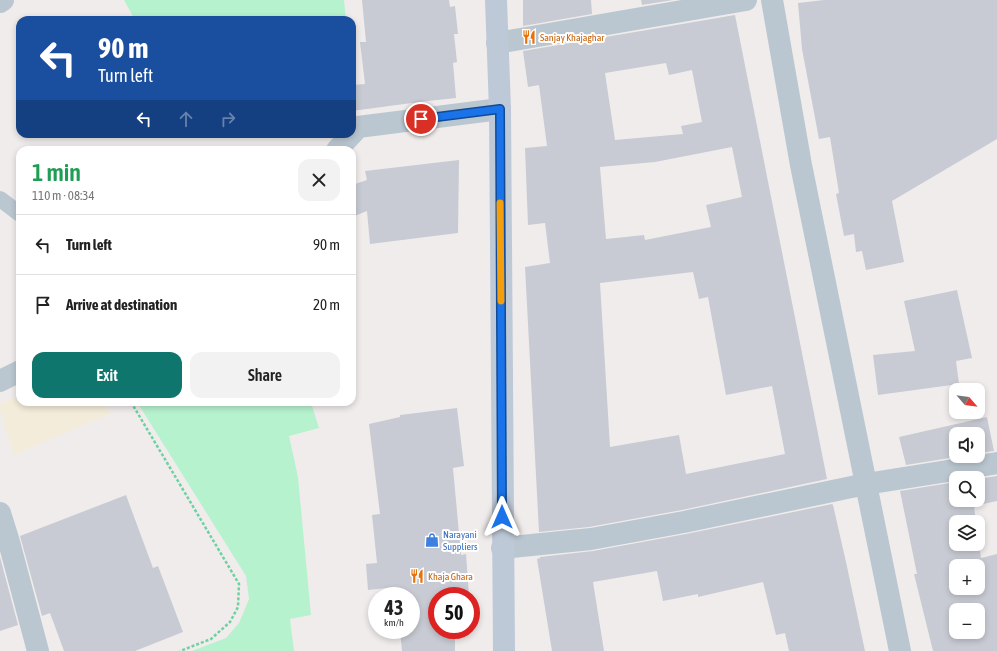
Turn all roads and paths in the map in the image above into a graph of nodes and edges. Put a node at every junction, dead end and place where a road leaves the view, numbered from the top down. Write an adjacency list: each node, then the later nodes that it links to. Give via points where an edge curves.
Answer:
1 (3, 0): 5 (street)
2 (496, 0): 6 (main road)
3 (746, 0): 6 (street)
4 (772, 0): 17 (street, via 801,164)
5 (0, 2)
6 (497, 43): 7 (main road)
7 (500, 109): 8 (street); 19 (main road)
8 (356, 129)
9 (346, 138): 10 (street)
10 (340, 146)
11 (0, 199): 12 (lane)
12 (16, 211)
13 (16, 373): 14 (street)
14 (0, 381)
15 (133, 406): 21 (path, via 239,584 238,607 230,622 211,639)
16 (997, 463): 17 (street)
17 (866, 484): 19 (street, via 591,539); 23 (street)
18 (0, 513): 20 (street)
19 (502, 548): 22 (main road)
20 (38, 651)
21 (180, 651)
22 (504, 651)
23 (900, 651)

